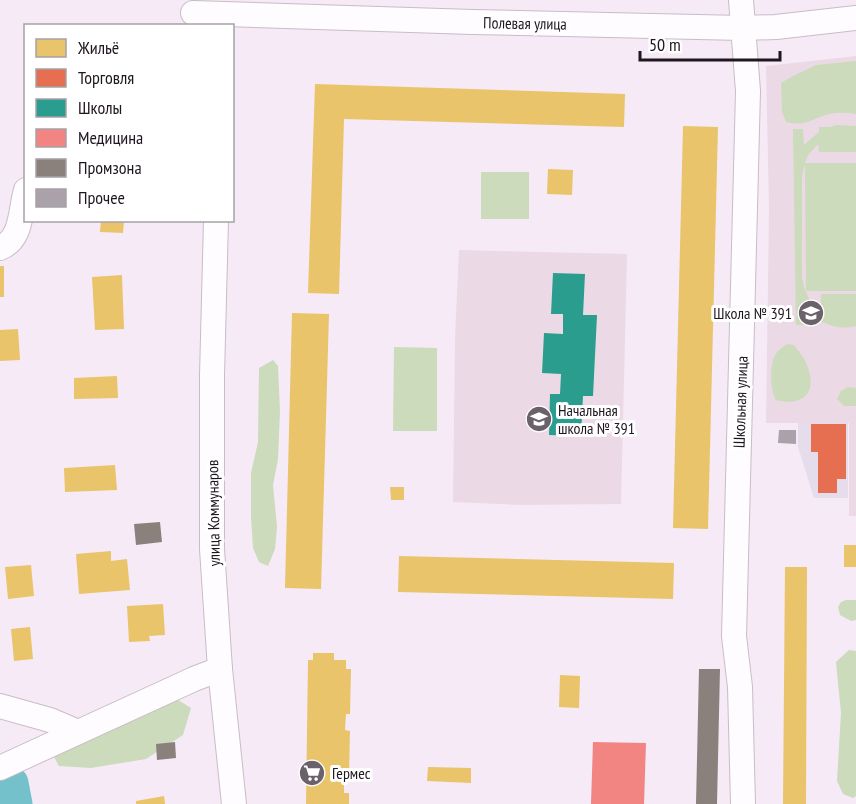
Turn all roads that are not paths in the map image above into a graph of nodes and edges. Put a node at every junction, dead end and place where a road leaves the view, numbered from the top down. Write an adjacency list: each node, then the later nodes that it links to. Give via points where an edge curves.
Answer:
1 (741, 0): 6 (street, Школьная улица)
2 (474, 11): 4 (street, Полевая улица); 6 (street, Полевая улица)
3 (194, 13): 4 (street, Полевая улица)
4 (247, 15): 7 (street)
5 (856, 18): 6 (street, Полевая улица)
6 (742, 28): 16 (street, Школьная улица, via 748,91 734,636 740,687)
7 (234, 32)
8 (24, 199): 10 (street, via 17,232)
9 (216, 222): 11 (street, улица Коммунаров, via 212,549)
10 (0, 248)
11 (220, 669): 13 (street); 15 (street, улица Коммунаров)
12 (0, 706): 13 (street)
13 (78, 732): 14 (street)
14 (0, 768)
15 (234, 804)
16 (742, 804)

